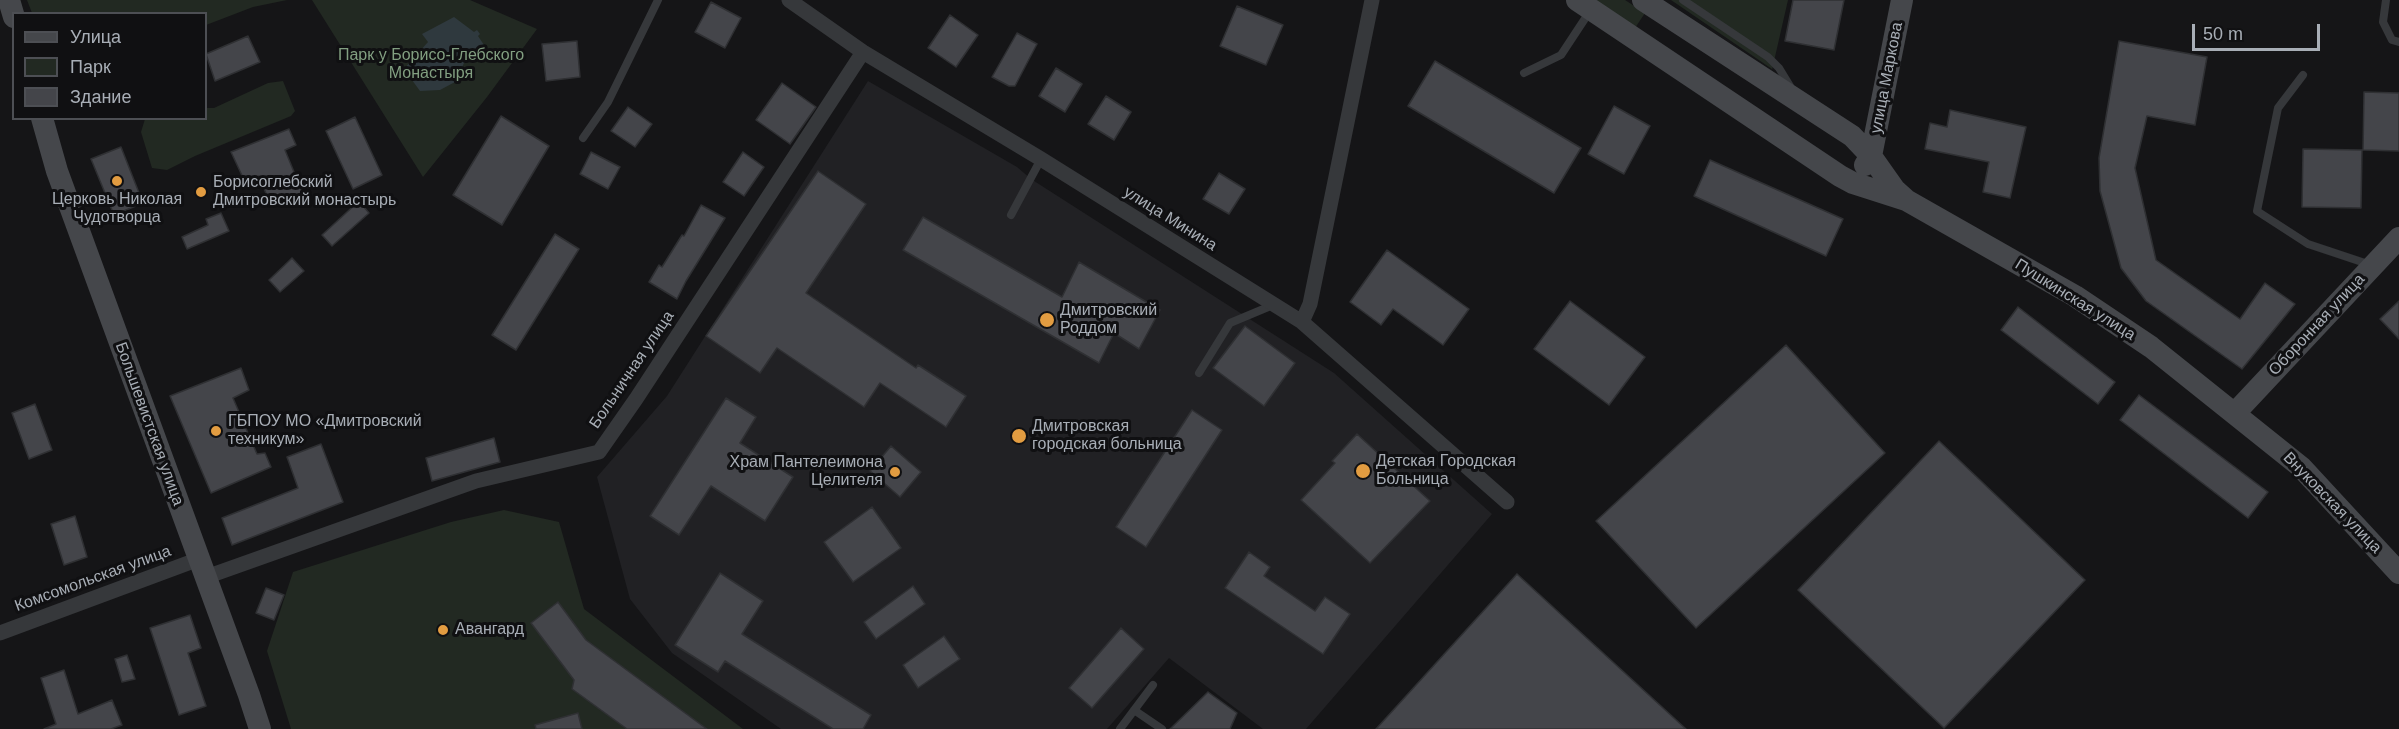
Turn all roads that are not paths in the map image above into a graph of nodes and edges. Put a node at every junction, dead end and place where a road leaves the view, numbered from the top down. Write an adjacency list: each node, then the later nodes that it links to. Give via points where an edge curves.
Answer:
1 (658, 0): 16 (lane, via 608,102)
2 (789, 0): 11 (street, улица Минина)
3 (1372, 0): 25 (street, via 1310,304)
4 (1683, 0): 14 (lane, via 1768,57)
5 (1902, 0): 17 (main road, улица Маркова)
6 (2386, 0): 10 (lane, via 2383,22 2392,40)
7 (1584, 5): 9 (main road, Пушкинская улица); 12 (lane, via 1561,55)
8 (1652, 6): 9 (main road, Пушкинская улица); 14 (main road, Пушкинская улица)
9 (1640, 42): 19 (main road, Пушкинская улица)
10 (2399, 42)
11 (863, 52): 18 (street, улица Минина); 29 (street, Больничная улица, via 599,452 476,481)
12 (1524, 73)
13 (2303, 75): 23 (lane, via 2278,108 2257,211 2308,244)
14 (1798, 100): 17 (main road, Пушкинская улица, via 1852,136)
15 (43, 120): 29 (main road, Большевистская улица, via 57,171)
16 (583, 138)
17 (1871, 156): 19 (main road); 20 (main road, Пушкинская улица, via 1894,190)
18 (1041, 159): 21 (lane); 24 (street, улица Минина)
19 (1853, 183): 20 (main road, Пушкинская улица)
20 (1906, 200): 27 (main road, Пушкинская улица, via 2075,296 2151,347)
21 (1011, 215)
22 (2399, 238): 23 (main road, Оборонная улица)
23 (2372, 265): 27 (main road, Оборонная улица)
24 (1274, 305): 25 (street, улица Минина); 26 (lane, via 1230,323)
25 (1302, 322): 28 (street, улица Минина)
26 (1198, 373)
27 (2235, 413): 30 (main road, Внуковская улица, via 2301,467)
28 (1507, 502)
29 (202, 568): 31 (street, Комсомольская улица); 34 (main road, Большевистская улица)
30 (2399, 573)
31 (0, 633)
32 (1152, 685): 33 (lane)
33 (1134, 710): 35 (lane); 36 (lane)
34 (260, 729)
35 (1120, 729)
36 (1162, 729)

